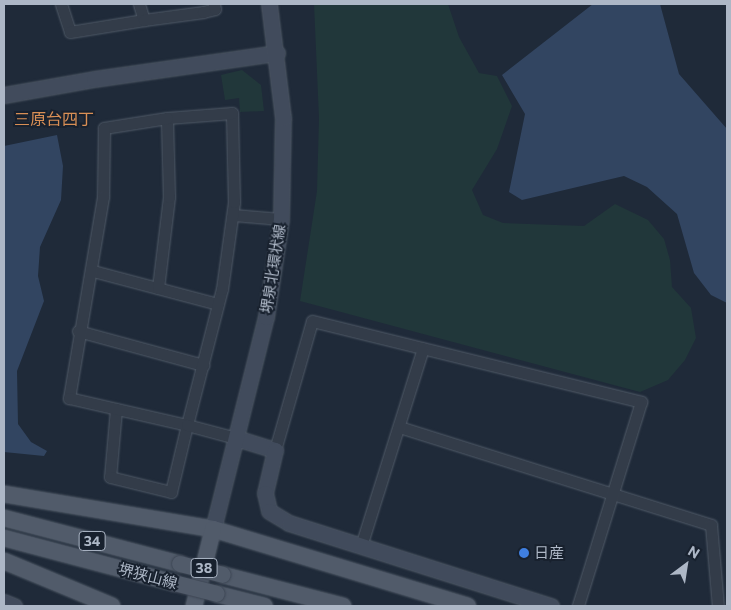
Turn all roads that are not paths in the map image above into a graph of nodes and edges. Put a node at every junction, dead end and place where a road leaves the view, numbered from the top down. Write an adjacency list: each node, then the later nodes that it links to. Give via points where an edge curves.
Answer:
1 (61, 4): 5 (street, via 70,32)
2 (139, 4): 5 (street)
3 (214, 4): 5 (street, via 215,9 203,12)
4 (268, 4): 6 (street, 堺泉北環状線)
5 (144, 20)
6 (277, 53): 7 (street, via 94,78); 10 (street, 堺泉北環状線, via 283,118)
7 (4, 95)
8 (167, 118): 9 (street, via 232,113); 11 (street, via 104,128 103,197); 12 (street, via 169,197)
9 (233, 215): 10 (street); 13 (street)
10 (280, 220): 20 (street, 堺泉北環状線, via 266,317)
11 (93, 271): 12 (street); 14 (street)
12 (158, 288): 13 (street)
13 (218, 304): 16 (street)
14 (78, 331): 16 (street); 17 (street, via 69,398)
15 (423, 348): 19 (street); 21 (street, via 312,320); 22 (street, via 641,402)
16 (203, 365): 18 (street)
17 (116, 409): 18 (street); 18 (street, via 110,477 170,492)
18 (187, 425): 20 (street)
19 (399, 426): 22 (street); 27 (street)
20 (236, 438): 21 (street); 25 (street, 堺泉北環状線)
21 (275, 450): 27 (street, via 265,493 269,511 289,523)
22 (613, 492): 37 (street); 38 (street, via 711,525)
23 (4, 494): 25 (main road)
24 (4, 518): 34 (main road, 堺狭山線 / 34, bridge)
25 (213, 529): 32 (main road, 38); 35 (main road)
26 (4, 538): 33 (main road, 堺狭山線 / 34, bridge)
27 (361, 546): 36 (street)
28 (4, 561): 31 (main road)
29 (4, 602): 30 (street)
30 (14, 606)
31 (112, 606)
32 (194, 606)
33 (264, 606)
34 (343, 606)
35 (468, 606)
36 (551, 606)
37 (578, 606)
38 (718, 606)

